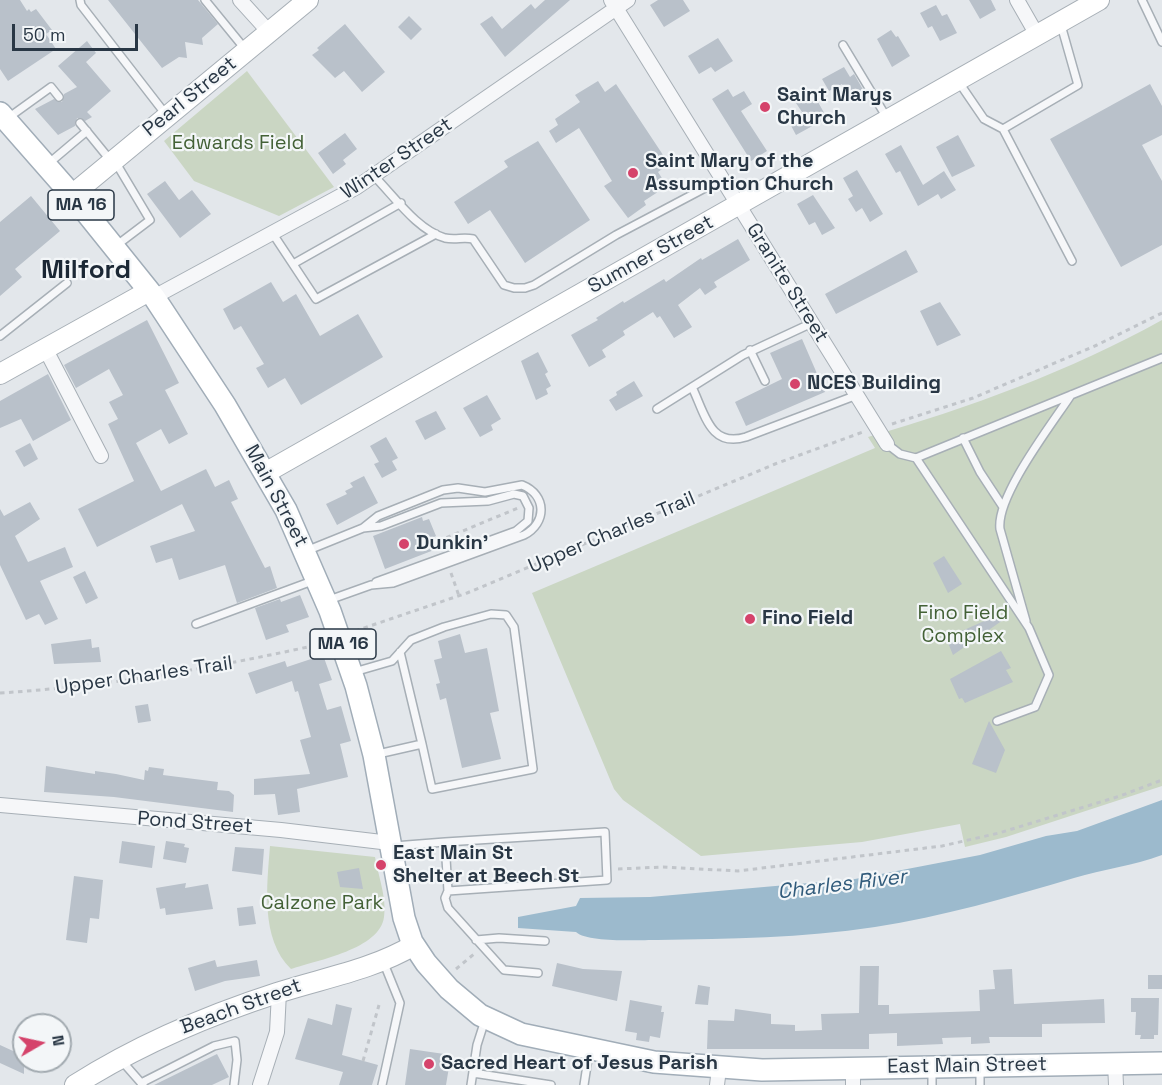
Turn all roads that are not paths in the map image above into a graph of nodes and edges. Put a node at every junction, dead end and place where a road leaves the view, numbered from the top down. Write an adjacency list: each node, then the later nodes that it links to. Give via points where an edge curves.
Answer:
1 (80, 0): 17 (lane)
2 (205, 0): 14 (lane)
3 (240, 0): 10 (street)
4 (308, 0): 10 (street, Pearl Street)
5 (1017, 0): 11 (street)
6 (1099, 0): 9 (street, Sumner Street)
7 (1142, 0): 12 (lane)
8 (618, 3): 25 (street, Winter Street); 26 (street, Granite Street)
9 (1060, 22): 11 (street, Sumner Street); 21 (lane, via 1078,85)
10 (269, 32): 14 (street, Pearl Street)
11 (1037, 35): 15 (street, Sumner Street)
12 (1162, 42)
13 (843, 45): 18 (lane)
14 (246, 50): 17 (street, Pearl Street)
15 (958, 81): 18 (street, Sumner Street); 21 (lane, via 984,119)
16 (59, 97): 19 (lane, via 51,87)
17 (167, 116): 23 (street, Pearl Street)
18 (888, 120): 29 (street, Sumner Street)
19 (4, 121): 24 (main road, Main Street / MA 16)
20 (80, 123): 22 (lane)
21 (1003, 129): 33 (lane)
22 (87, 131): 23 (lane); 24 (lane)
23 (112, 160): 27 (street, Pearl Street); 32 (lane, via 150,220)
24 (47, 165): 27 (main road, Main Street / MA 16)
25 (374, 176): 28 (lane); 30 (street, Winter Street)
26 (723, 179): 29 (street, Granite Street); 31 (lane, via 525,288 504,285 474,239 449,239)
27 (72, 195): 32 (main road, Main Street / MA 16)
28 (401, 203): 31 (lane); 34 (lane)
29 (739, 205): 37 (street, Granite Street); 52 (street, Sumner Street)
30 (273, 234): 34 (lane); 36 (street, Winter Street)
31 (436, 234): 34 (lane, via 316,299)
32 (115, 247): 36 (main road, Main Street / MA 16)
33 (1072, 261)
34 (293, 264)
35 (67, 283): 38 (lane)
36 (151, 294): 39 (street); 52 (main road, Main Street / MA 16, via 214,386)
37 (812, 322): 40 (lane); 45 (street, Granite Street)
38 (0, 336)
39 (46, 350): 42 (street); 50 (street)
40 (750, 350): 43 (lane); 44 (lane)
41 (1162, 358): 46 (lane)
42 (1, 372)
43 (765, 381)
44 (692, 387): 45 (lane, via 714,433 731,440 746,438); 47 (lane)
45 (857, 395): 49 (street, Granite Street)
46 (1071, 395): 48 (lane); 53 (lane, via 1019,474)
47 (657, 409)
48 (963, 438): 51 (lane); 53 (lane)
49 (887, 444): 51 (lane, via 900,454)
50 (101, 456)
51 (916, 458): 60 (lane)
52 (266, 473): 55 (main road, Main Street / MA 16)
53 (1003, 507): 60 (lane, via 1000,529)
54 (363, 528): 55 (lane); 57 (lane, via 381,526 441,503 488,501 514,494 523,496 529,508 528,521 516,531); 57 (lane, via 378,516 448,489 485,492 522,485 534,492 541,504 539,523 524,535 393,583)
55 (305, 551): 56 (main road, Main Street / MA 16)
56 (317, 579): 58 (main road, Main Street / MA 16); 59 (lane)
57 (371, 585): 58 (lane)
58 (326, 601): 62 (main road, Main Street / MA 16)
59 (196, 624)
60 (1029, 628): 63 (lane, via 1049,675 1035,707)
61 (400, 652): 62 (lane, via 388,663); 64 (lane); 64 (lane, via 411,640 491,614 506,615 516,636 533,769 432,789)
62 (352, 673): 65 (main road, Main Street / MA 16)
63 (998, 721)
64 (422, 744): 65 (lane)
65 (374, 755): 68 (main road, Main Street / MA 16)
66 (0, 805): 68 (street, Pond Street, via 281,830)
67 (445, 842): 68 (lane); 69 (lane); 69 (lane, via 605,832 607,880)
68 (390, 844): 72 (main road, Main Street / MA 16, via 404,918)
69 (448, 891): 70 (lane, via 448,908)
70 (477, 940): 71 (lane); 74 (lane, via 504,970)
71 (545, 941)
72 (414, 945): 73 (street, Beach Street); 76 (main road, East Main Street / MA 16, via 444,983)
73 (383, 961): 75 (street, Beach Street); 90 (lane, via 400,1008)
74 (538, 973)
75 (279, 992): 78 (street, Beach Street, via 191,1024); 89 (street, via 277,1032)
76 (486, 1019): 77 (main road, East Main Street / MA 16, via 521,1034); 81 (lane)
77 (589, 1049): 84 (main road, East Main Street / MA 16); 93 (lane)
78 (119, 1058): 86 (street, Beach Street); 87 (lane)
79 (1115, 1063): 80 (main road, East Main Street / MA 16); 82 (main road, East Main Street / MA 16); 94 (street)
80 (1162, 1063)
81 (473, 1073): 91 (lane); 92 (lane)
82 (980, 1075): 83 (main road, East Main Street / MA 16)
83 (932, 1076): 85 (main road, East Main Street / MA 16)
84 (718, 1077): 85 (main road, East Main Street / MA 16)
85 (853, 1077)
86 (83, 1083)
87 (142, 1084): 88 (lane, via 214,1046 235,1041)
88 (234, 1085)
89 (260, 1085)
90 (382, 1085)
91 (471, 1085)
92 (551, 1085)
93 (584, 1085)
94 (1116, 1085)

